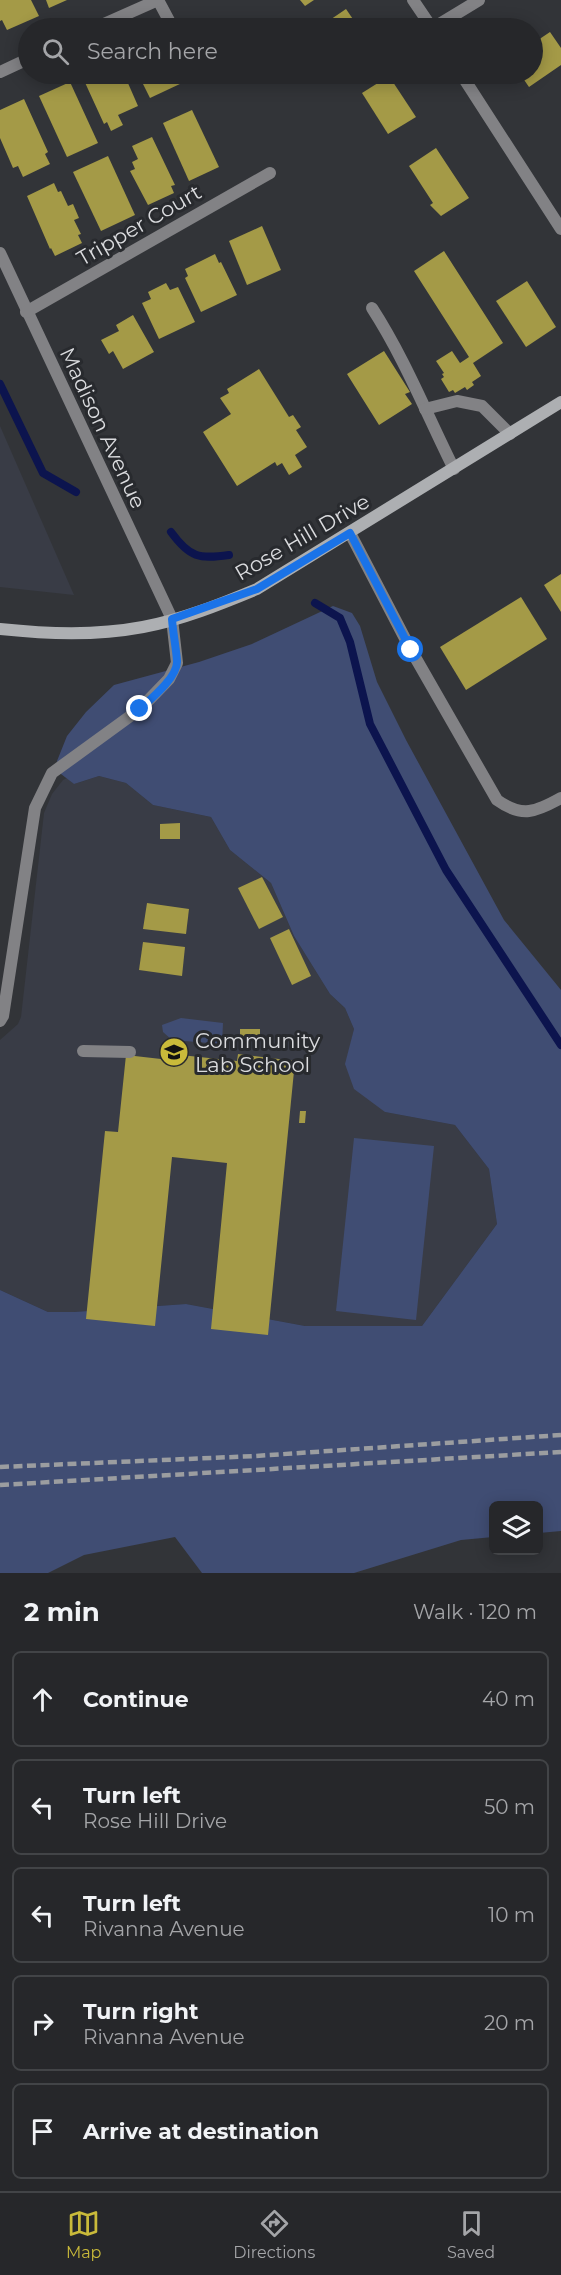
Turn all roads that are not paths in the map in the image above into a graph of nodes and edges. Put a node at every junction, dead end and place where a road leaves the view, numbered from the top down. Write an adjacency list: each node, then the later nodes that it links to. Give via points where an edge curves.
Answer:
1 (158, 0): 4 (street); 5 (street)
2 (413, 0): 6 (street)
3 (479, 0): 7 (street)
4 (118, 18)
5 (168, 18)
6 (425, 18)
7 (449, 18)
8 (18, 64): 9 (street)
9 (0, 72)
10 (468, 84): 12 (street)
11 (270, 173): 15 (street, Tripper Court)
12 (560, 226)
13 (0, 253): 15 (street, Madison Avenue)
14 (372, 308): 17 (street, via 393,340)
15 (26, 312): 21 (street, Madison Avenue)
16 (561, 402): 18 (street, Rose Hill Drive)
17 (425, 409): 18 (street, via 457,401 482,406); 19 (street)
18 (510, 434): 19 (street, Rose Hill Drive)
19 (454, 469): 20 (street, Rose Hill Drive)
20 (350, 533): 21 (street, Rose Hill Drive, via 257,589); 23 (street, via 497,800 510,809 528,812)
21 (172, 619): 22 (street, Rose Hill Drive, via 94,633 44,634); 24 (street, Madison Avenue, via 177,663 169,679 140,709 52,773 35,808)
22 (0, 629)
23 (561, 798)
24 (0, 1021)
25 (83, 1051): 26 (street)
26 (130, 1052)

